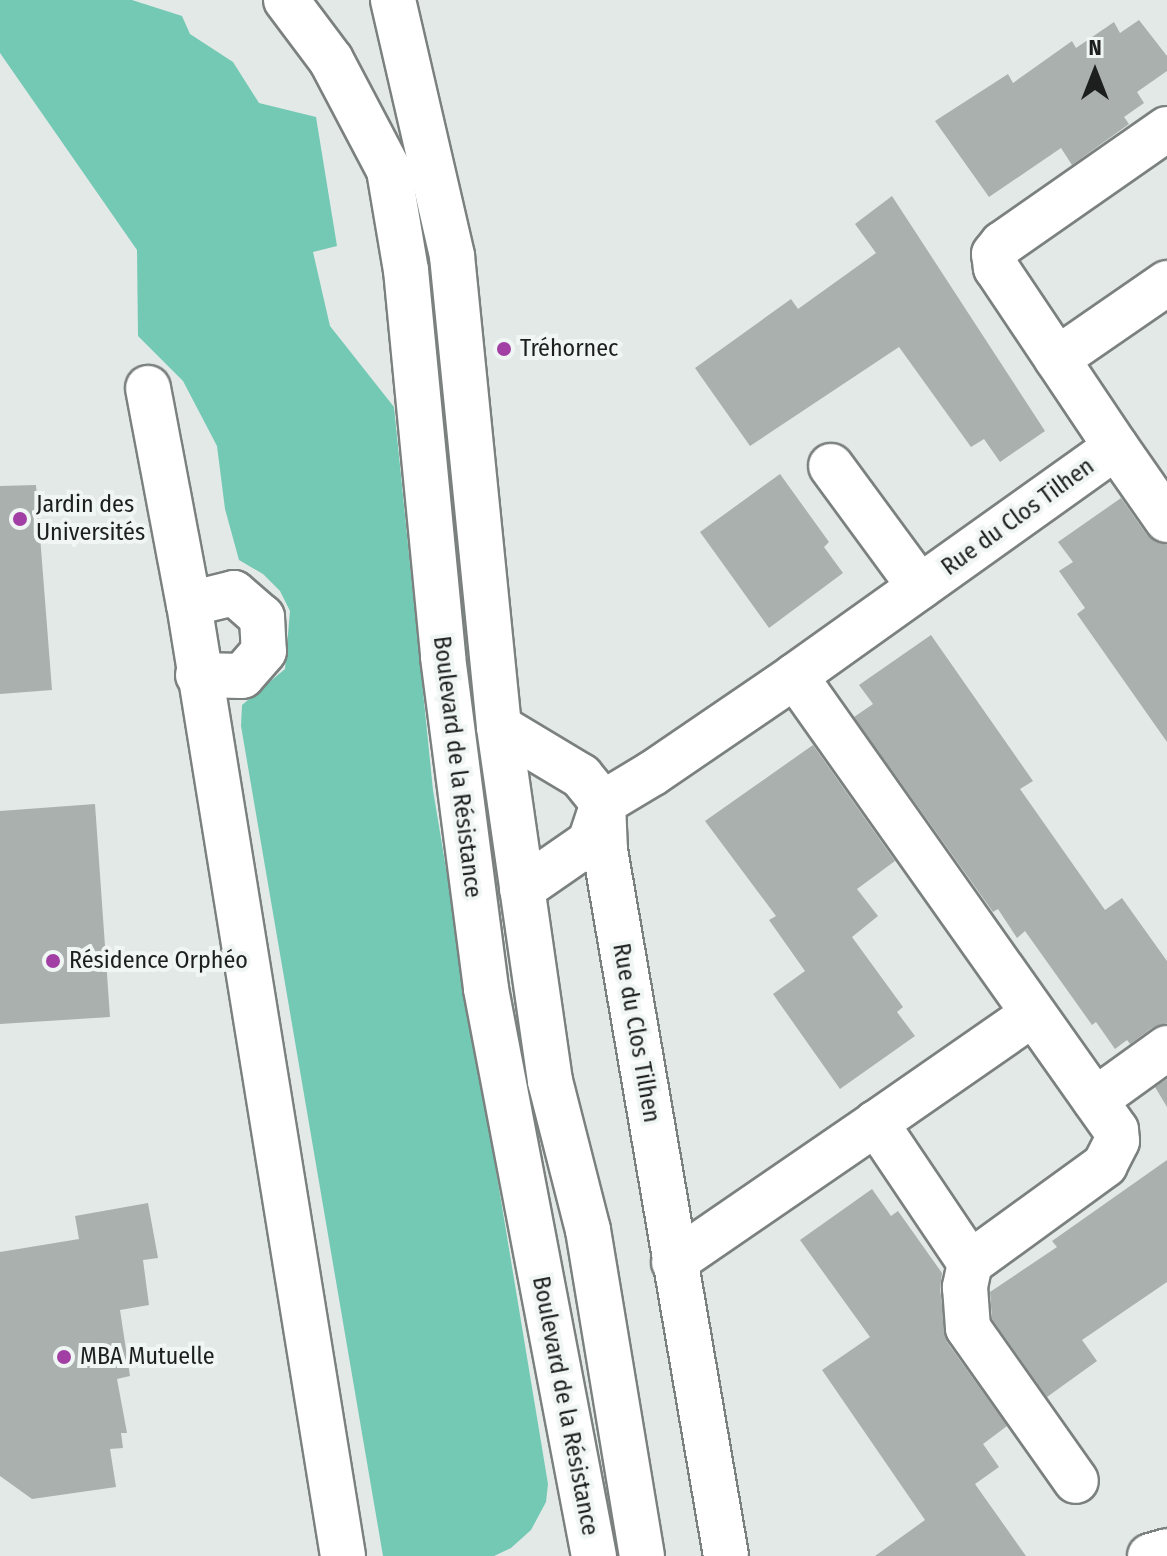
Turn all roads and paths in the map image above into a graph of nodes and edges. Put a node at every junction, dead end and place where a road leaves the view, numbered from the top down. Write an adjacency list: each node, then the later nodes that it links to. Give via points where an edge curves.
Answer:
1 (286, 0): 26 (street, Boulevard de la Résistance, via 331,60 389,170 406,270 443,657 486,989)
2 (393, 0): 14 (street, Boulevard de la Résistance, via 452,256)
3 (1167, 129): 5 (street, Rue du Clos Tilhen, via 994,254 996,268)
4 (1167, 283): 5 (street)
5 (1057, 359): 7 (street, Rue du Clos Tilhen)
6 (148, 388): 11 (street)
7 (1116, 447): 9 (street, Rue du Clos Tilhen); 10 (street, Rue du Clos Tilhen)
8 (831, 466): 10 (street, Rue du Clos Tilhen)
9 (1167, 520)
10 (920, 587): 13 (street, Rue du Clos Tilhen)
11 (189, 604): 12 (street); 12 (street, via 234,593 262,617 264,651 242,676)
12 (198, 675): 25 (street)
13 (795, 676): 15 (street, Rue du Clos Tilhen); 17 (street)
14 (499, 727): 15 (street, via 581,776); 16 (street, Boulevard de la Résistance)
15 (603, 803): 16 (street, via 590,842); 21 (street, Rue du Clos Tilhen, via 605,850)
16 (522, 889): 27 (street, Boulevard de la Résistance, via 550,1081 588,1230)
17 (1033, 1014): 19 (street); 20 (street)
18 (1167, 1048): 19 (street)
19 (1095, 1100): 22 (street, via 1116,1130 1117,1141 1105,1165)
20 (876, 1123): 21 (street); 22 (street)
21 (674, 1262): 28 (street, Rue du Clos Tilhen)
22 (970, 1263): 23 (street, via 965,1287 968,1328)
23 (1076, 1481)
24 (1167, 1551): 29 (street)
25 (343, 1556)
26 (594, 1556)
27 (642, 1556)
28 (726, 1556)
29 (1150, 1556)

